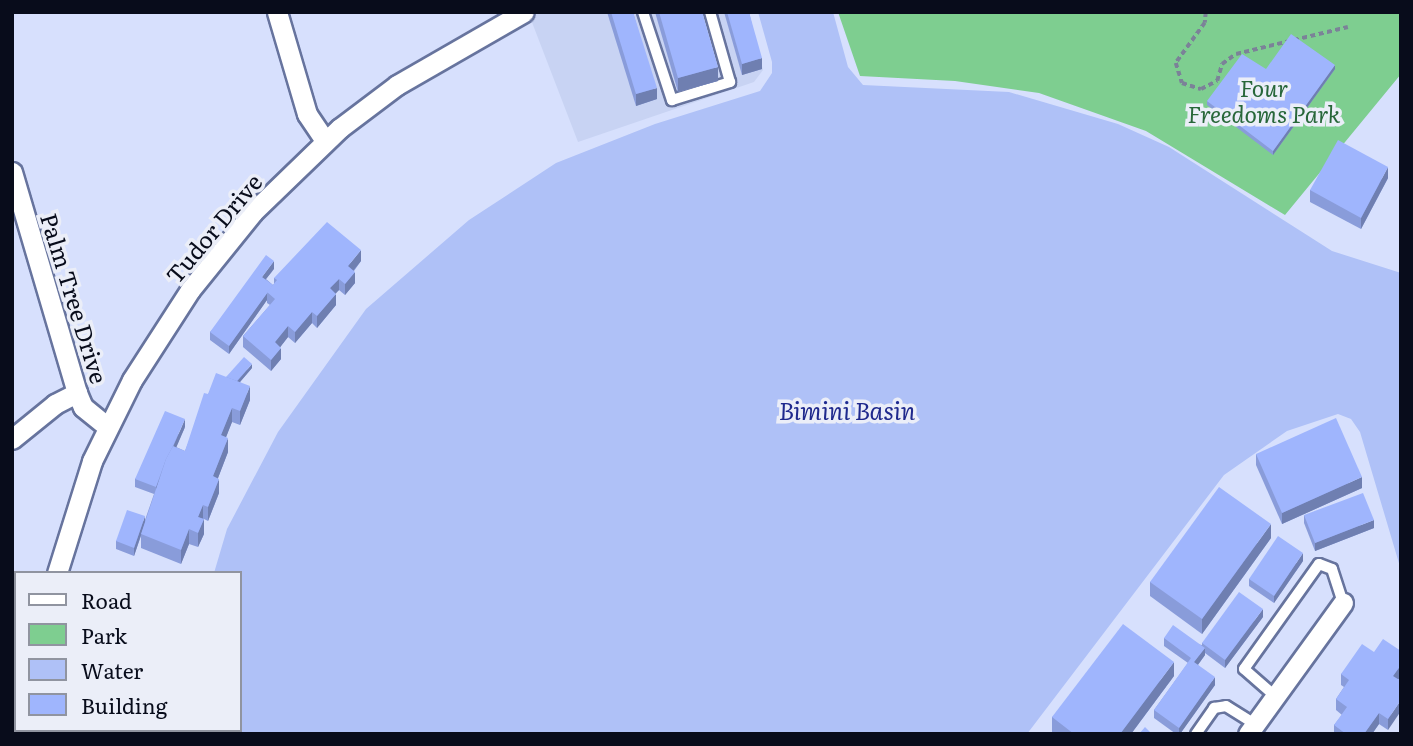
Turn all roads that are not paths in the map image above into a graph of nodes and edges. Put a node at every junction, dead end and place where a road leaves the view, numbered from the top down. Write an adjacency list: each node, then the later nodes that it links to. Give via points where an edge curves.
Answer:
1 (277, 12): 5 (street, via 307,114)
2 (524, 12): 5 (street, Tudor Drive, via 397,85)
3 (643, 12): 4 (lane, via 672,100 730,82)
4 (710, 12)
5 (325, 141): 8 (street, Tudor Drive, via 253,212 190,290 150,349)
6 (12, 172): 7 (street, Palm Tree Drive)
7 (76, 393): 8 (street, Palm Tree Drive, via 83,407); 9 (street)
8 (108, 427): 10 (street, Tudor Drive, via 92,461)
9 (12, 439)
10 (58, 571)
11 (1343, 603): 12 (street); 12 (lane, via 1332,569 1319,564 1244,669)
12 (1275, 696): 13 (street)
13 (1252, 729): 14 (lane, via 1226,706 1214,708)
14 (1196, 734)

